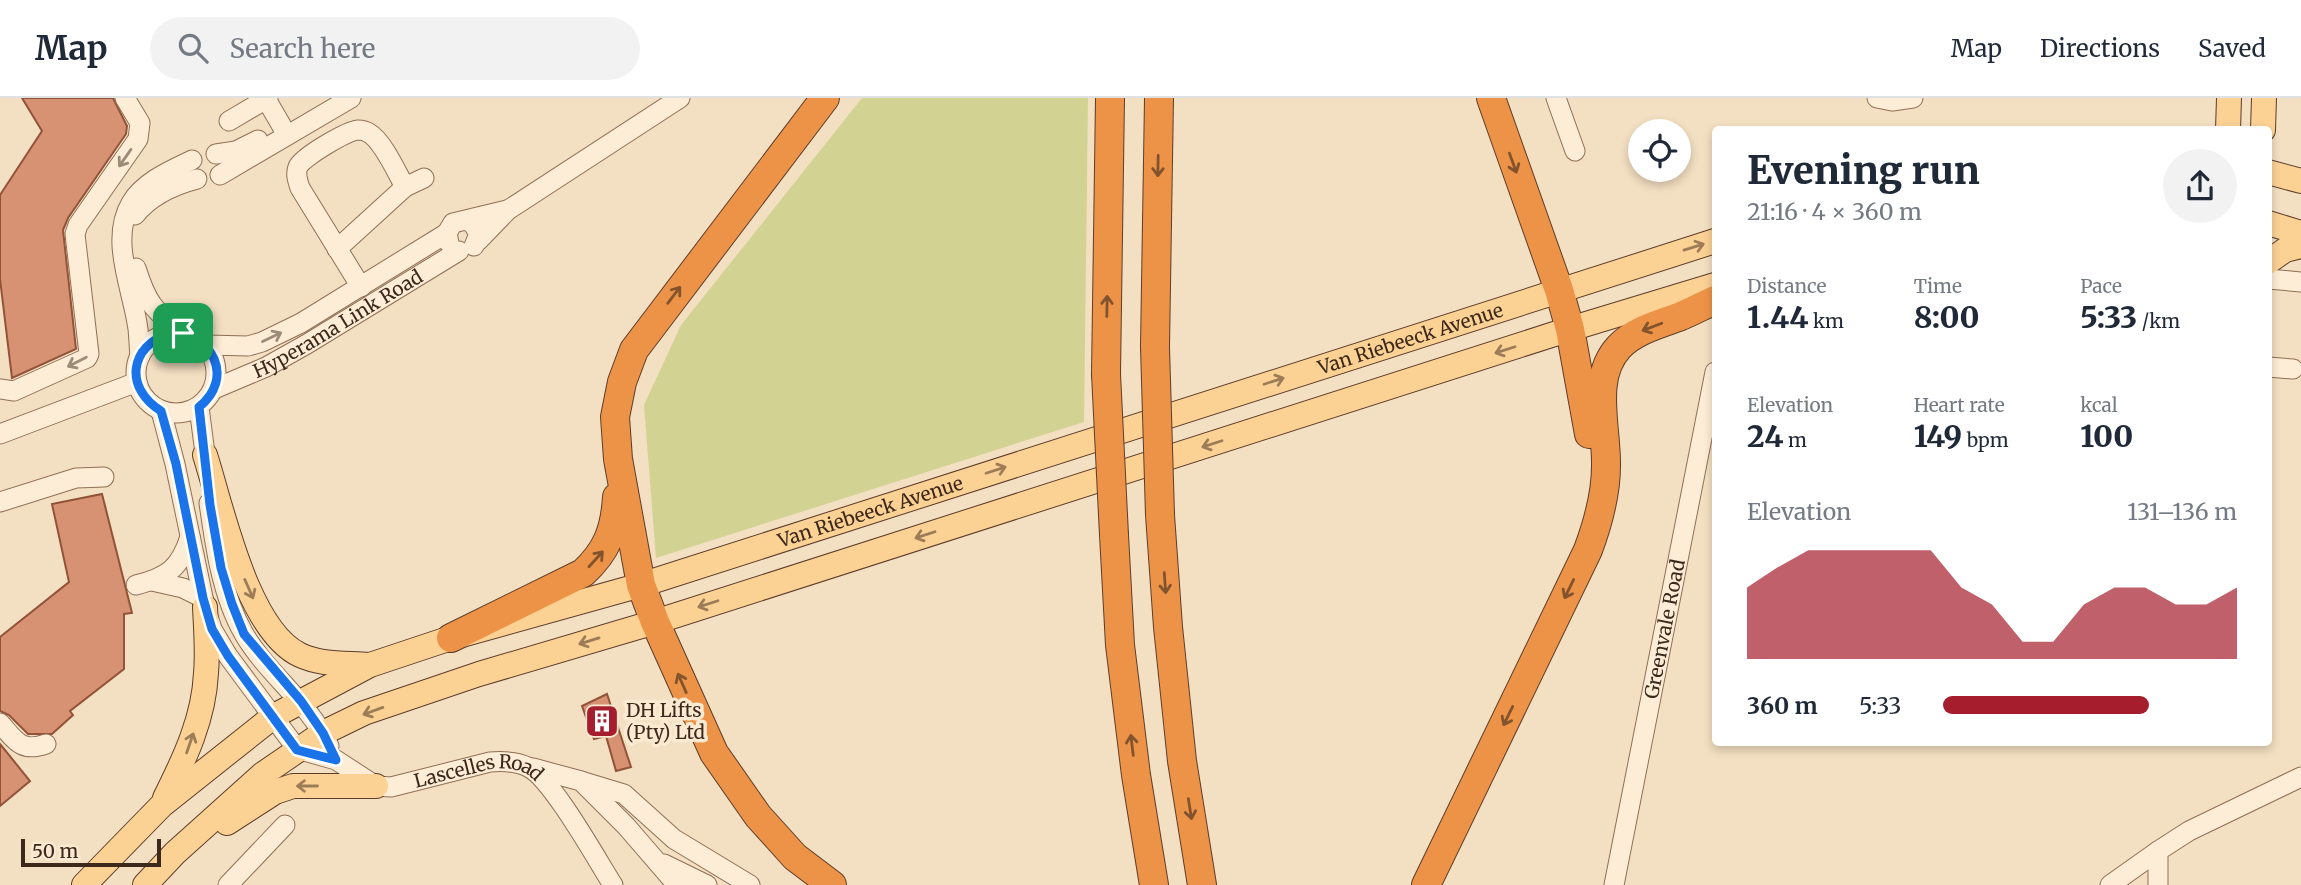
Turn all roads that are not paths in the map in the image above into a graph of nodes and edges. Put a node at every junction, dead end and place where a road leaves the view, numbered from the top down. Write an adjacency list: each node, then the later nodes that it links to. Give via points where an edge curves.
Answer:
1 (125, 98): 51 (street, one-way to 51, via 140,123 138,139 75,233 89,354 14,391)
2 (328, 98): 18 (street)
3 (351, 98): 18 (street)
4 (680, 98): 27 (street)
5 (825, 98): 59 (highway, one-way to 5, via 617,400 634,350)
6 (1110, 98): 93 (highway, one-way to 6, bridge, via 1120,645 1106,374)
7 (1159, 98): 94 (highway, one-way to 94, bridge, via 1155,347 1160,515 1182,761)
8 (1491, 98): 42 (highway, one-way to 42)
9 (1556, 98): 19 (street)
10 (1877, 98): 11 (street)
11 (1913, 98)
12 (2229, 98): 16 (main road)
13 (2264, 98): 17 (main road)
14 (267, 99): 15 (street); 18 (street)
15 (229, 121)
16 (2228, 126)
17 (2263, 126)
18 (284, 131): 20 (street); 23 (street)
19 (1575, 151)
20 (216, 154): 21 (street, via 204,151); 23 (street, via 222,162)
21 (194, 170): 23 (street, via 211,182); 45 (street, via 182,183 149,202 133,218 130,229 131,249 146,298); 47 (street, via 170,171 132,201 125,216 123,252)
22 (2272, 173): 25 (main road)
23 (220, 176)
24 (424, 178): 26 (street)
25 (2301, 181)
26 (405, 187): 35 (street); 35 (street, via 376,138 366,131 357,130 307,156 298,165 300,188)
27 (508, 210): 28 (street); 32 (street)
28 (468, 221): 30 (street, via 453,223); 32 (street, via 477,228)
29 (2272, 224): 31 (main road)
30 (447, 233): 36 (street, via 450,244); 41 (street, Hyperama Link Road)
31 (2301, 233)
32 (478, 241): 36 (street, via 471,250)
33 (1712, 242): 42 (main road, Van Riebeeck Avenue, one-way to 33)
34 (2301, 246): 37 (main road)
35 (337, 249): 41 (street)
36 (459, 251): 52 (street, Hyperama Link Road, via 276,362)
37 (2272, 259)
38 (2272, 279): 39 (street)
39 (2301, 282)
40 (1712, 286): 44 (main road, Van Riebeeck Avenue)
41 (361, 287): 46 (street, Hyperama Link Road, one-way to 41, via 262,342)
42 (1559, 289): 44 (highway); 64 (main road, Van Riebeeck Avenue, one-way to 42)
43 (1712, 301): 62 (highway, one-way to 62, via 1639,332 1609,361 1602,397 1606,467)
44 (1570, 329): 62 (highway, via 1592,456); 66 (main road, Van Riebeeck Avenue, one-way to 66)
45 (183, 333): 46 (street); 47 (street, via 157,337)
46 (206, 345): 52 (street, via 216,366)
47 (139, 356): 50 (street)
48 (2272, 367): 49 (street)
49 (2293, 369)
50 (137, 382): 55 (street, via 141,394); 56 (street)
51 (0, 389)
52 (214, 389): 54 (street)
53 (1712, 403): 58 (street, Greenvale Road)
54 (199, 407): 55 (street, via 181,414); 57 (street)
55 (161, 411): 63 (street)
56 (0, 435)
57 (205, 455): 68 (main road, one-way to 68, via 241,571 268,626 299,654 318,661); 69 (street, via 221,568 232,604 244,634)
58 (1707, 455): 96 (street, Greenvale Road)
59 (618, 459): 64 (highway); 67 (highway, one-way to 59, via 563,584 598,559 608,545 614,521)
60 (104, 477): 61 (street, via 76,478)
61 (0, 502)
62 (1597, 527): 95 (highway, one-way to 95)
63 (190, 537): 65 (street); 65 (street, via 178,565 144,583 183,588 197,593)
64 (641, 585): 66 (highway); 67 (main road, Van Riebeeck Avenue)
65 (204, 603): 70 (street, via 228,656); 80 (main road, one-way to 65, via 198,721 206,674)
66 (654, 622): 72 (main road, Van Riebeeck Avenue, one-way to 72, via 479,674 364,713); 92 (highway, one-way to 66, via 795,857 758,816 714,753)
67 (451, 638): 68 (main road, Van Riebeeck Avenue)
68 (370, 665): 69 (main road, Van Riebeeck Avenue)
69 (301, 701): 70 (main road, Van Riebeeck Avenue); 72 (street)
70 (274, 716): 74 (street); 80 (main road, Van Riebeeck Avenue)
71 (0, 723): 73 (street, via 18,744 32,748)
72 (323, 733): 74 (main road, Van Riebeeck Avenue); 75 (street)
73 (47, 744)
74 (297, 750): 75 (street); 83 (main road, Van Riebeeck Avenue, via 263,774)
75 (336, 760): 79 (street)
76 (529, 767): 78 (street); 79 (street, Lascelles Road, via 490,762); 88 (street, Lascelles Road, via 548,784)
77 (2301, 777): 82 (street, via 2189,831)
78 (581, 781): 84 (street); 91 (street, via 624,794 674,839)
79 (376, 786): 83 (main road, one-way to 83, via 293,786 275,792)
80 (162, 804): 85 (main road, Van Riebeeck Avenue)
81 (285, 825): 87 (street)
82 (2158, 852): 97 (street); 98 (street)
83 (175, 853): 86 (main road, Van Riebeeck Avenue)
84 (655, 860): 89 (street); 90 (street)
85 (85, 885)
86 (145, 885)
87 (228, 885)
88 (613, 885)
89 (677, 885)
90 (707, 885)
91 (750, 885)
92 (832, 885)
93 (1154, 885)
94 (1202, 885)
95 (1426, 885)
96 (1614, 885)
97 (2110, 885)
98 (2158, 885)

